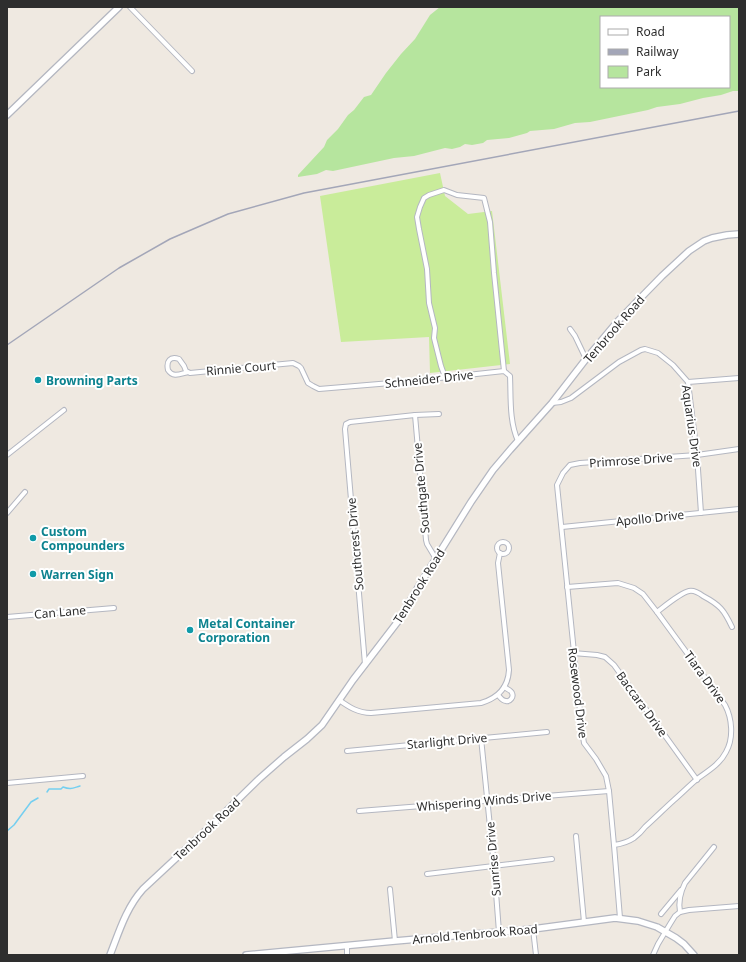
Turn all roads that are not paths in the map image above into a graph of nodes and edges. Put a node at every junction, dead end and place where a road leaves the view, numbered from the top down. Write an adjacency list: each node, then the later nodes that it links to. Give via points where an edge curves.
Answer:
1 (119, 7): 4 (street)
2 (130, 7): 3 (street)
3 (192, 71)
4 (7, 115)
5 (739, 234): 7 (street, Tenbrook Road, via 712,238 689,251 617,322)
6 (570, 329): 7 (street)
7 (586, 359): 14 (street, Tenbrook Road)
8 (293, 363): 10 (street, Rinnie Court); 11 (street, Schneider Drive, via 301,368 308,383 319,389)
9 (504, 371): 11 (street, Schneider Drive); 11 (street, via 490,222 484,198 457,196 444,190 424,198 417,217 427,269 434,338); 18 (street, via 510,376 511,407 514,431)
10 (188, 372): 10 (street, Rinnie Court, via 172,375 167,362 173,358 179,359)
11 (444, 377)
12 (739, 378): 13 (street)
13 (688, 382): 14 (street, Aquarius Drive, via 658,353 645,349 619,362 571,398); 21 (street, Aquarius Drive)
14 (552, 403): 18 (street, Tenbrook Road)
15 (64, 410): 20 (street)
16 (440, 414): 17 (street)
17 (415, 415): 29 (street, Southgate Drive, via 426,540); 36 (street, Southcrest Drive, via 346,424)
18 (518, 440): 29 (street, Tenbrook Road, via 486,481)
19 (739, 449): 21 (street, Primrose Drive)
20 (7, 455)
21 (697, 455): 22 (street, Primrose Drive); 26 (street, Aquarius Drive)
22 (570, 465): 27 (street, Rosewood Drive, via 557,485)
23 (25, 492): 25 (street)
24 (739, 509): 26 (street, Apollo Drive)
25 (7, 513)
26 (701, 513): 27 (street, Apollo Drive)
27 (562, 527): 30 (street, Rosewood Drive)
28 (500, 553): 37 (street, via 498,563 509,670)
29 (436, 559): 36 (street, Tenbrook Road, via 399,620)
30 (567, 587): 32 (street, Tiara Drive, via 618,583 643,594); 35 (street, Rosewood Drive)
31 (114, 608): 33 (street, Can Lane)
32 (657, 612): 34 (street, via 690,590 716,603 726,614); 44 (street, Tiara Drive, via 725,705 730,716 730,739 726,752 716,765)
33 (7, 617)
34 (732, 627)
35 (573, 652): 44 (street, Baccara Drive, via 605,657 614,665); 46 (street, Rosewood Drive, via 584,743 606,776)
36 (365, 664): 39 (street, Tenbrook Road)
37 (504, 687): 38 (street); 38 (street, via 512,692 512,699 506,702)
38 (498, 695): 39 (street, via 481,703 371,713 354,710)
39 (339, 700): 67 (street, Tenbrook Road, via 315,732 264,774 212,826 142,889 127,912)
40 (547, 732): 41 (street, Starlight Drive)
41 (481, 738): 42 (street, Starlight Drive); 47 (street, Sunrise Drive)
42 (347, 751)
43 (83, 776): 45 (street)
44 (696, 780): 50 (street, Tiara Drive, via 634,838)
45 (7, 783)
46 (609, 792): 47 (street, Whispering Winds Drive); 50 (street, Rosewood Drive)
47 (488, 800): 48 (street, Whispering Winds Drive); 53 (street, Sunrise Drive)
48 (359, 811)
49 (576, 836): 61 (street)
50 (614, 845): 60 (street, Rosewood Drive)
51 (714, 848): 55 (street)
52 (552, 859): 53 (street)
53 (494, 866): 54 (street); 64 (street, Sunrise Drive)
54 (427, 874)
55 (682, 888): 58 (street); 59 (street)
56 (390, 889): 65 (street)
57 (739, 906): 58 (street)
58 (680, 912): 63 (street)
59 (661, 914)
60 (620, 918): 61 (street, Arnold Tenbrook Road); 63 (street, Arnold Tenbrook Road, via 647,923)
61 (584, 922): 62 (street, Arnold Tenbrook Road)
62 (533, 929): 64 (street, Arnold Tenbrook Road); 71 (street)
63 (666, 931): 72 (street); 73 (street, Arnold Tenbrook Road)
64 (499, 932): 65 (street, Arnold Tenbrook Road)
65 (395, 941): 66 (street, Arnold Tenbrook Road)
66 (347, 946): 69 (street, Arnold Tenbrook Road); 70 (street)
67 (111, 955)
68 (246, 955): 69 (street, Arnold Tenbrook Road)
69 (253, 955)
70 (347, 955)
71 (536, 955)
72 (653, 955)
73 (694, 955)

